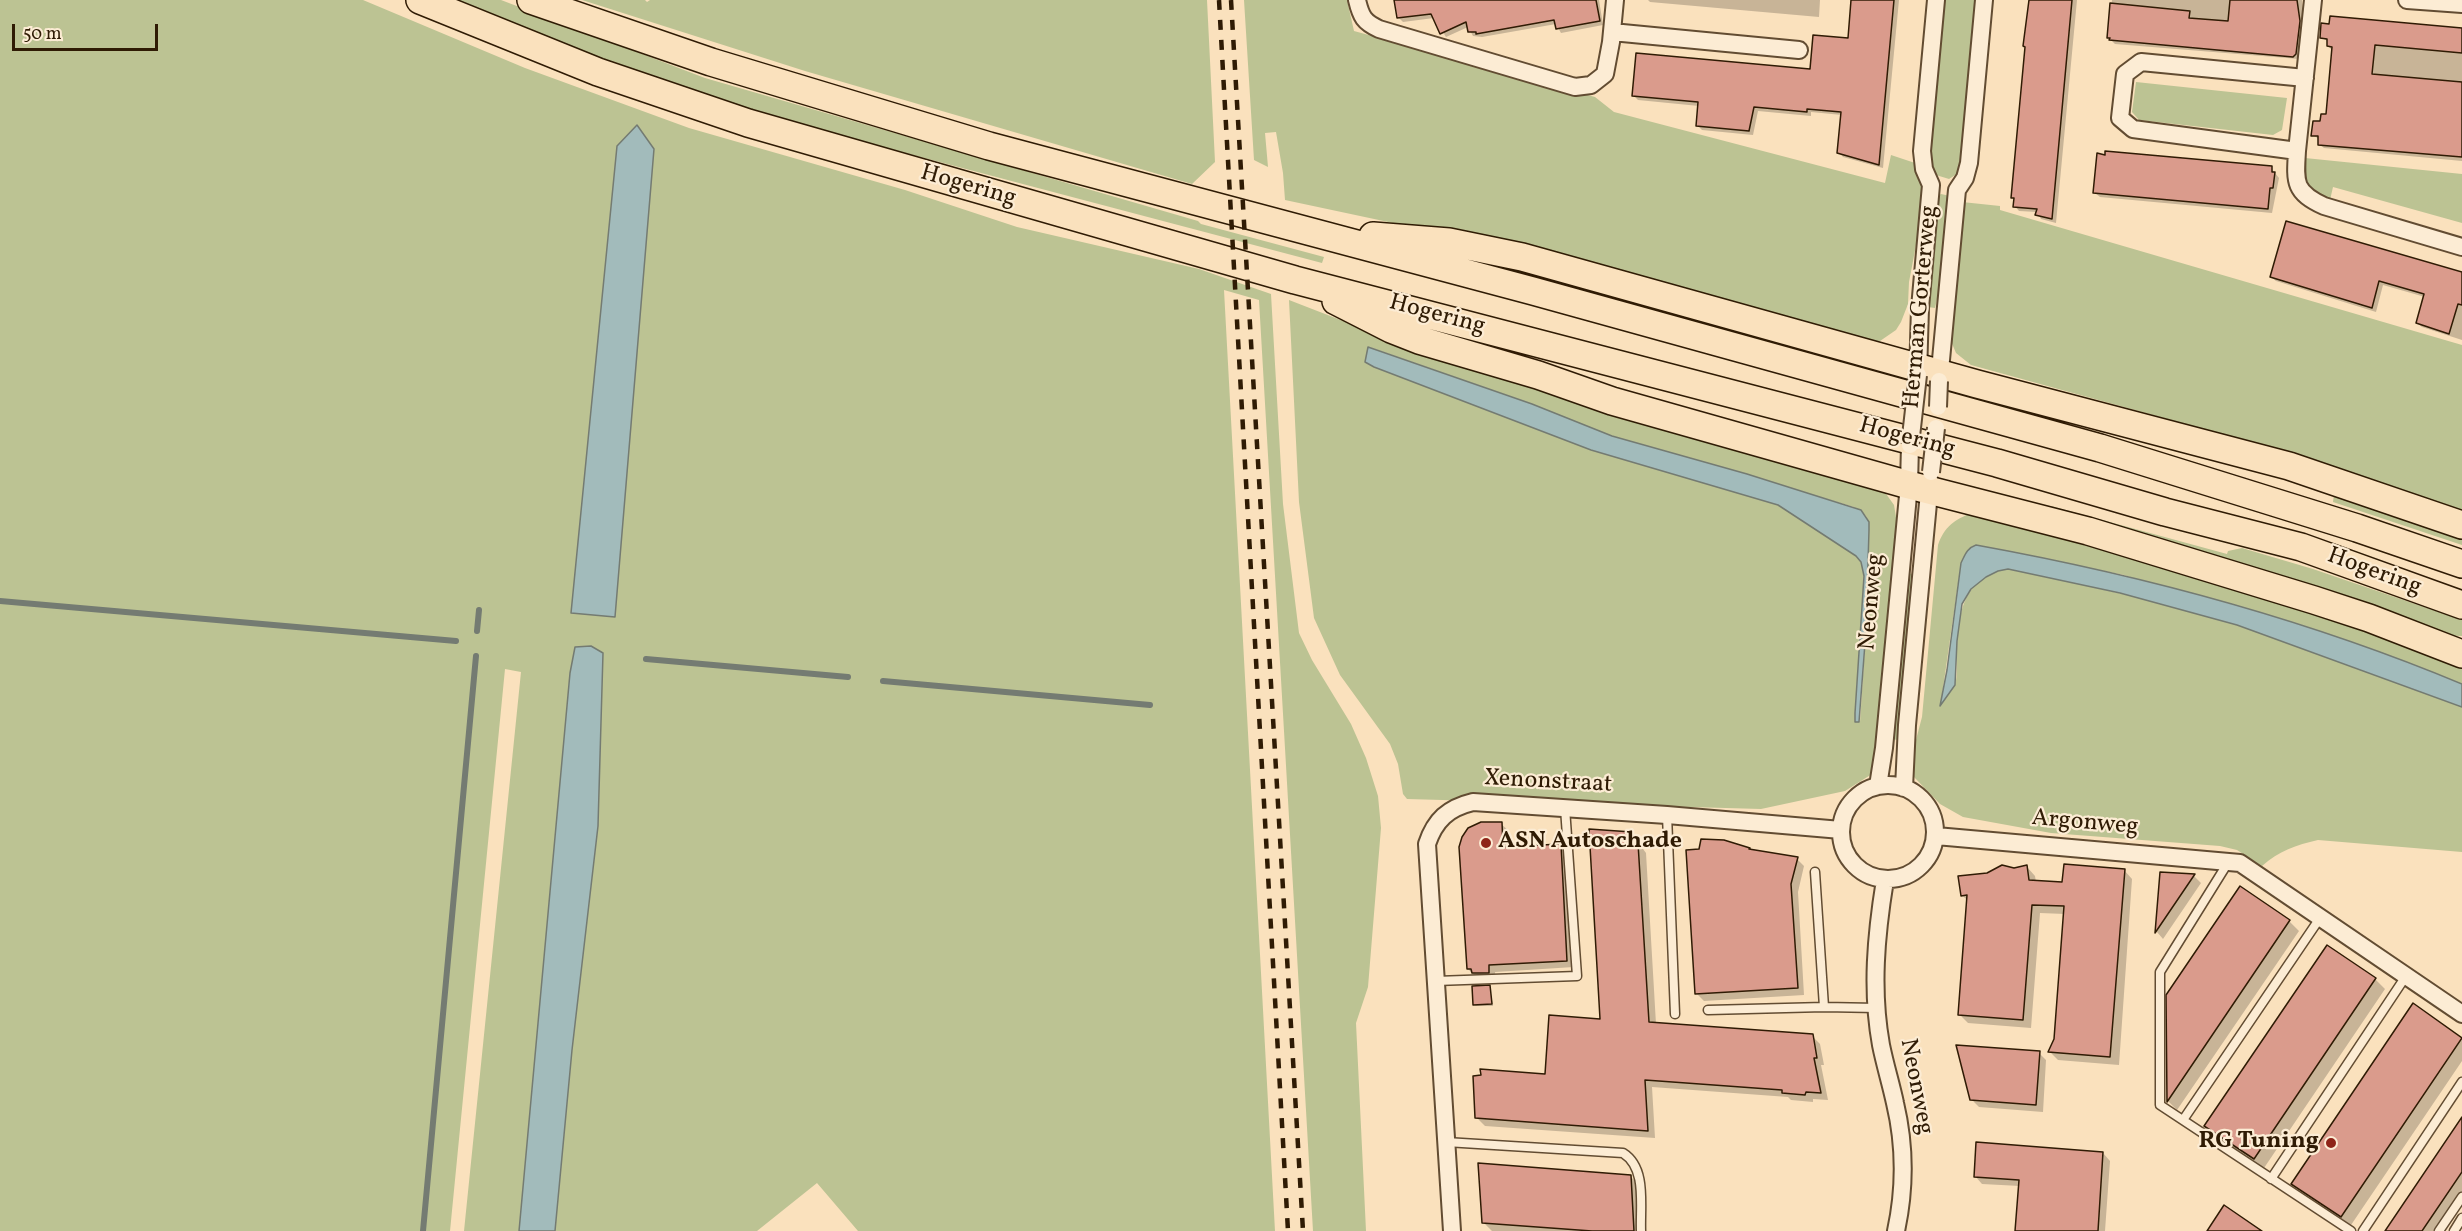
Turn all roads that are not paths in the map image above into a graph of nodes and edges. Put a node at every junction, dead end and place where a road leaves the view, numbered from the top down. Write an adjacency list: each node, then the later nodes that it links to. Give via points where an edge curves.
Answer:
1 (420, 0): 18 (highway, Hogering, via 598,72 748,123)
2 (531, 0): 16 (highway, Hogering, via 711,62 989,147)
3 (1615, 0): 10 (street)
4 (1936, 0): 14 (street, Herman Gorterweg, via 1922,151)
5 (1984, 0): 15 (street, Herman Gorterweg, via 1969,163)
6 (2313, 0): 12 (street)
7 (2408, 0): 8 (street)
8 (2462, 4)
9 (1359, 7): 10 (street, via 1365,23 1379,29 1575,87 1591,86 1605,75)
10 (1612, 33): 11 (street)
11 (1799, 50)
12 (2305, 78): 13 (street); 13 (street, via 2141,62 2125,74 2120,118 2133,129)
13 (2297, 151): 17 (street, via 2295,173 2307,198)
14 (1931, 186): 15 (street, Herman Gorterweg); 19 (street, Herman Gorterweg, via 1920,308)
15 (1957, 190): 19 (street, Herman Gorterweg)
16 (1309, 232): 19 (highway, via 1449,242 1521,257); 24 (highway, Hogering, via 2100,448)
17 (2462, 247)
18 (1295, 280): 22 (highway, via 1419,340 1612,401); 25 (highway, Hogering, via 1997,463 2301,547)
19 (1928, 374): 20 (street, Herman Gorterweg, bridge); 21 (street, Herman Gorterweg, bridge); 23 (highway, via 2289,466)
20 (1913, 421): 22 (street, Neonweg, bridge)
21 (1936, 428): 22 (street, Neonweg, bridge)
22 (1920, 479): 26 (highway, via 2314,600); 27 (street, Neonweg); 28 (street, Neonweg)
23 (2462, 525)
24 (2462, 564)
25 (2462, 605)
26 (2462, 654)
27 (1878, 786): 28 (street); 31 (street, via 1856,798 1843,818)
28 (1904, 788): 32 (street, via 1928,806)
29 (1565, 808): 30 (street, Xenonstraat); 38 (street, Xenonstraat, via 1473,802 1457,806 1432,828 1427,844); 38 (lane, via 1577,976)
30 (1667, 815): 31 (street, Xenonstraat); 42 (lane)
31 (1841, 830): 35 (street, via 1844,848 1853,864 1867,875)
32 (1936, 836): 33 (street, Argonweg); 35 (street, via 1931,854 1919,868 1903,878)
33 (2230, 861): 36 (street, Argonweg, via 2240,863); 45 (lane, via 2160,972 2160,1105)
34 (1815, 872): 39 (lane)
35 (1884, 880): 40 (street, Neonweg, via 1875,972)
36 (2320, 918): 37 (street, Argonweg); 45 (lane)
37 (2406, 976): 43 (street, Argonweg); 47 (lane)
38 (1436, 981): 46 (street, Xenonstraat)
39 (1824, 1007): 40 (lane); 41 (lane)
40 (1877, 1008): 52 (street, Neonweg, via 1903,1158)
41 (1708, 1010)
42 (1675, 1014)
43 (2462, 1014)
44 (2462, 1083): 54 (lane)
45 (2182, 1120): 47 (lane)
46 (1446, 1142): 50 (street, Xenonstraat); 51 (lane, via 1623,1153 1639,1172)
47 (2271, 1179): 53 (lane)
48 (2462, 1197): 55 (lane)
49 (2462, 1218): 56 (lane)
50 (1452, 1231)
51 (1641, 1231)
52 (1896, 1231)
53 (2351, 1231)
54 (2363, 1231)
55 (2439, 1231)
56 (2454, 1231)

